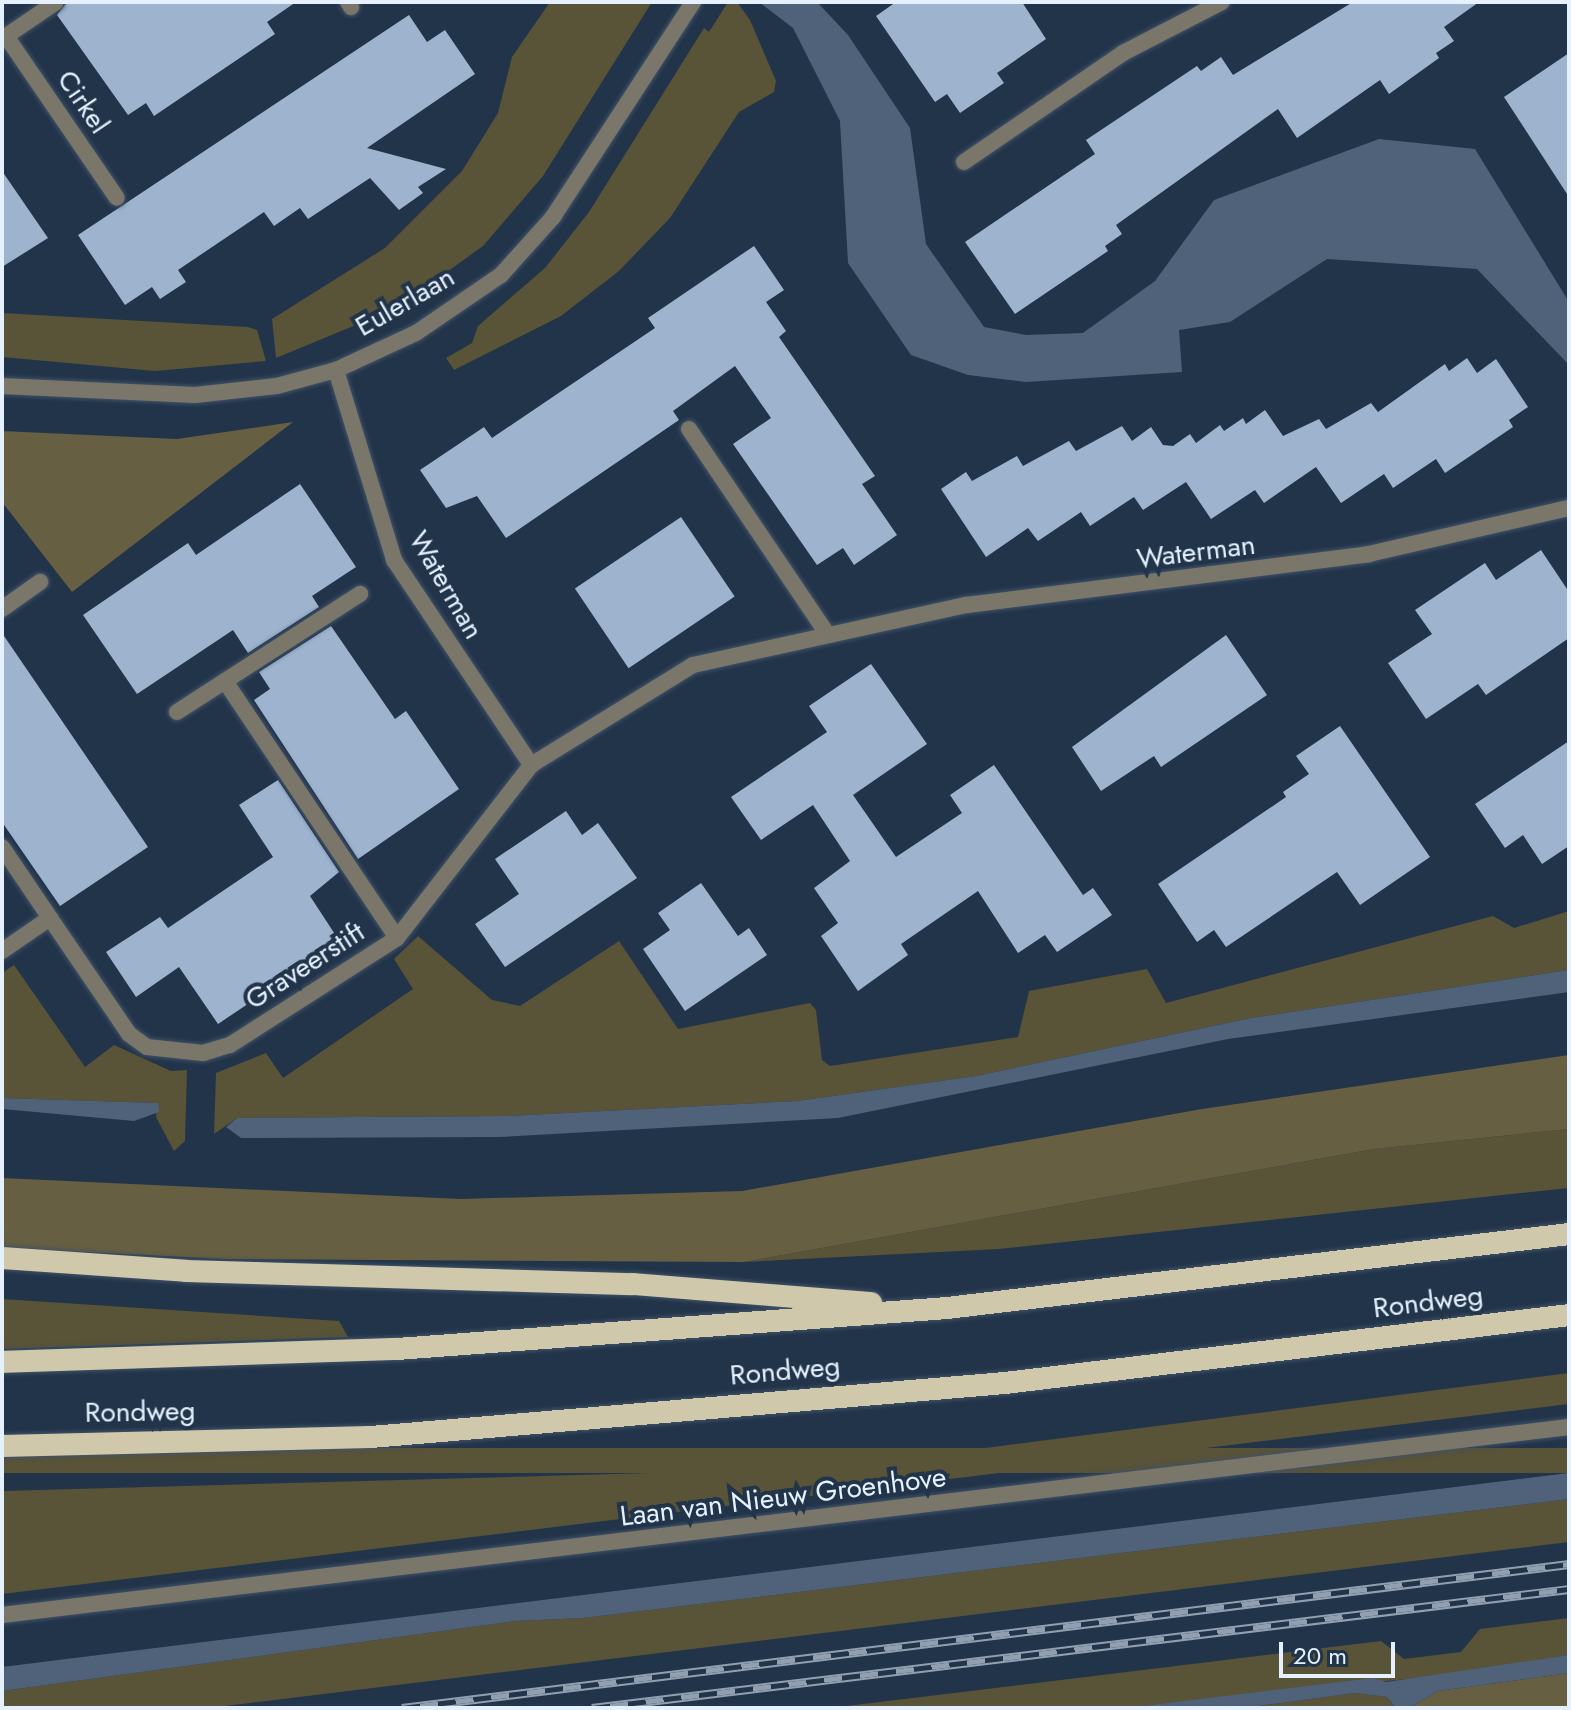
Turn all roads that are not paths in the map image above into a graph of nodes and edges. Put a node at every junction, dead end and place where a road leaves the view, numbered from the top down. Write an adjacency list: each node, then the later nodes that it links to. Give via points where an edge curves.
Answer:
1 (56, 2): 4 (street, Cirkel)
2 (1222, 2): 5 (street, via 1123,53)
3 (692, 4): 7 (street, Eulerlaan, via 553,217 501,275 416,333)
4 (4, 37): 6 (street, Cirkel)
5 (964, 162)
6 (117, 198)
7 (336, 370): 8 (street, Eulerlaan, via 277,386 195,395); 17 (street, Waterman, via 394,560)
8 (2, 386)
9 (689, 429): 14 (street)
10 (1569, 508): 14 (street, Waterman, via 1369,554 967,605)
11 (40, 582): 13 (street)
12 (360, 594): 15 (street)
13 (2, 609)
14 (826, 632): 17 (street, Waterman, via 693,665)
15 (225, 681): 16 (street); 20 (street, Graveerstift)
16 (177, 712)
17 (531, 765): 20 (street, Waterman)
18 (2, 847): 19 (street, Graveerstift)
19 (50, 918): 20 (street, Graveerstift, via 129,1034 147,1047 203,1053 230,1045); 21 (street)
20 (397, 938)
21 (2, 951)
22 (1569, 1234): 24 (highway, Rondweg)
23 (2, 1258): 24 (highway, via 186,1271 633,1284)
24 (947, 1308): 26 (highway, Rondweg, via 397,1349)
25 (1569, 1315): 28 (highway, Rondweg, via 1005,1383 371,1437)
26 (2, 1362)
27 (1569, 1427): 29 (street, Laan van Nieuw Groenhove)
28 (2, 1446)
29 (2, 1615)

